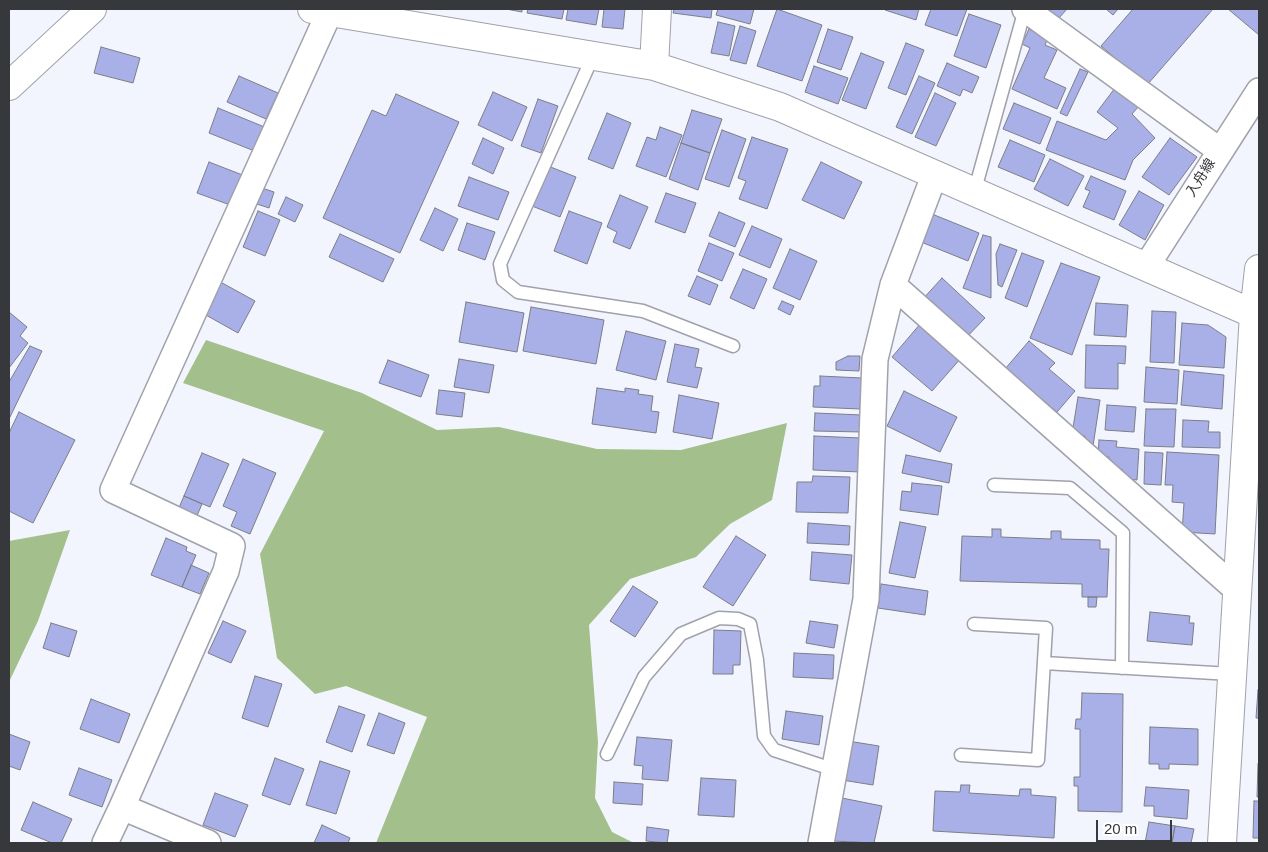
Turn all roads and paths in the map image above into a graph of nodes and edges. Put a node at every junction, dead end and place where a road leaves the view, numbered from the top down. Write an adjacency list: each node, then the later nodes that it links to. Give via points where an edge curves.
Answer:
1 (92, 9): 7 (street)
2 (657, 9): 6 (street)
3 (1025, 9): 9 (street); 11 (lane)
4 (321, 10): 5 (street); 26 (street, via 113,490 232,546 226,571)
5 (593, 56): 6 (street); 16 (lane, via 500,264 503,280 518,292 643,311)
6 (654, 66): 10 (street, via 780,107)
7 (9, 86)
8 (1259, 91): 9 (street, 入舟線)
9 (1219, 150): 12 (street, 入舟線)
10 (934, 176): 11 (street); 14 (street)
11 (974, 193): 12 (street)
12 (1146, 266): 15 (street)
13 (1259, 269): 15 (street)
14 (893, 285): 18 (street); 25 (street, via 875,359 866,599)
15 (1256, 314): 18 (street)
16 (733, 346)
17 (994, 485): 21 (lane, via 1070,488 1123,533)
18 (1236, 589): 22 (street)
19 (974, 624): 20 (lane, via 1046,628)
20 (1044, 663): 21 (lane); 24 (lane, via 1038,760)
21 (1122, 668): 22 (lane)
22 (1231, 674): 30 (street)
23 (607, 754): 25 (lane, via 644,677 681,634 719,618 738,619 750,624 764,736 774,750)
24 (961, 755)
25 (835, 770): 29 (street)
26 (122, 807): 27 (street); 28 (street)
27 (105, 843)
28 (208, 843)
29 (821, 843)
30 (1222, 843)

